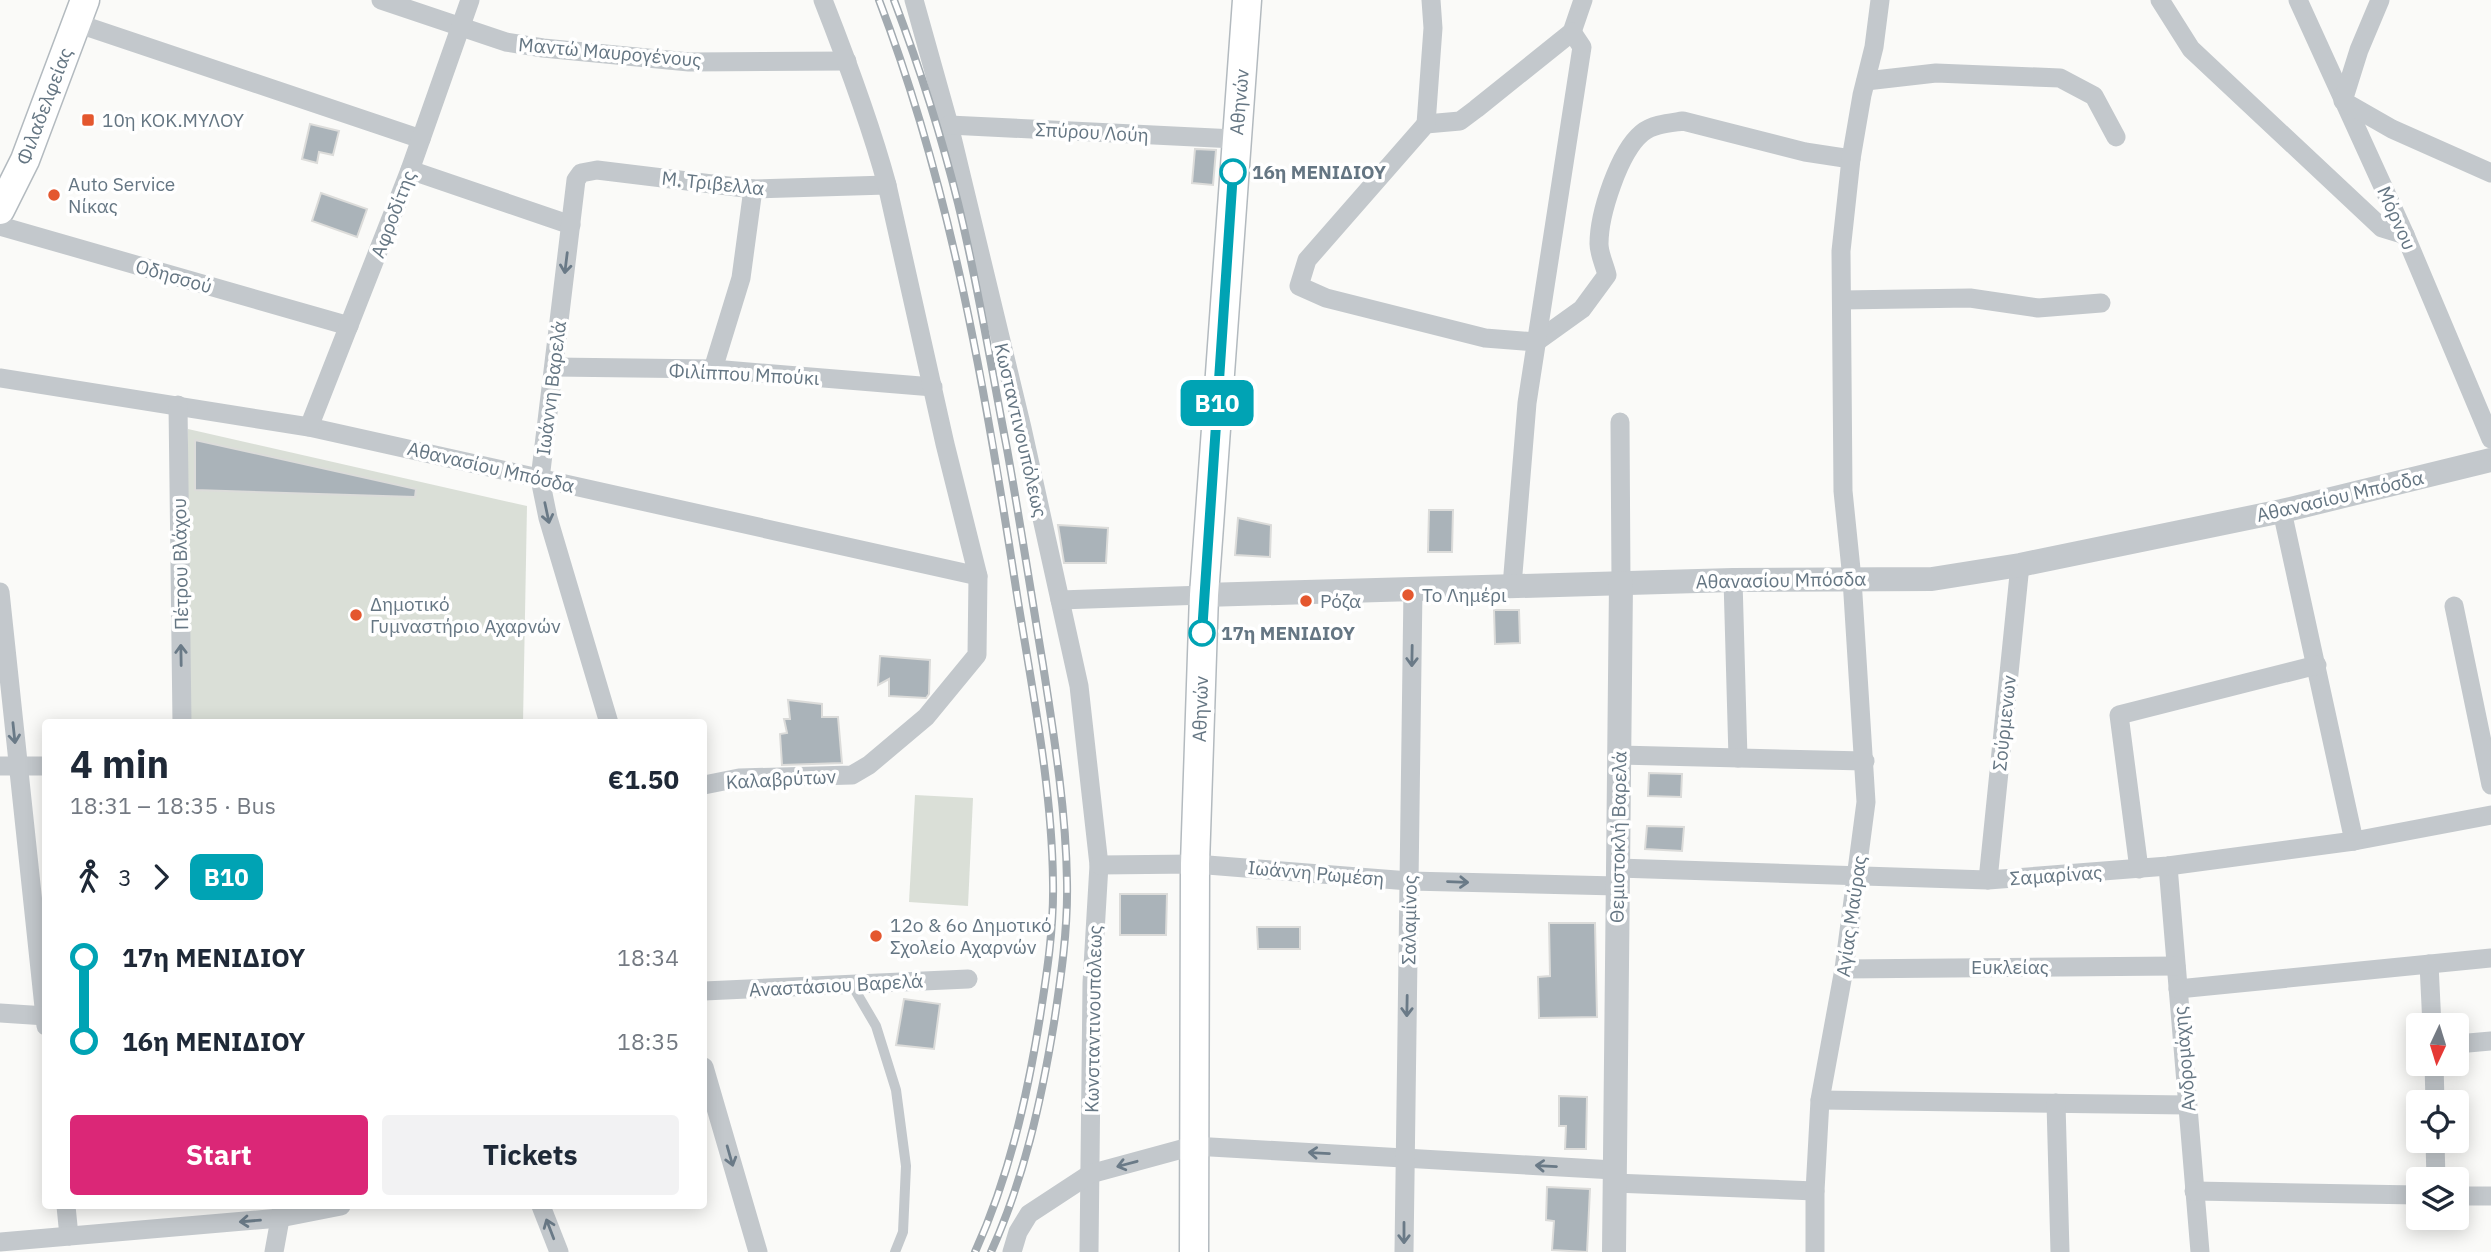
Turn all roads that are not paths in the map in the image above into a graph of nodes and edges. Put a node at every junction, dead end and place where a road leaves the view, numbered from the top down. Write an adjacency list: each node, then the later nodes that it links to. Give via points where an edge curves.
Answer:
1 (381, 0): 13 (street, Μαντώ Μαυρογένους)
2 (470, 0): 13 (street, Αφροδίτης)
3 (823, 0): 15 (street)
4 (914, 0): 19 (street, Κωσταντινουπόλεως)
5 (1247, 0): 22 (main road, Αθηνών)
6 (1431, 0): 18 (street)
7 (1583, 0): 14 (street)
8 (1880, 0): 16 (street, Αγίας Μαύρας)
9 (2160, 0): 31 (street, via 2201,58 2382,228)
10 (2298, 0): 17 (street, Μόρνου)
11 (2380, 0): 17 (street)
12 (80, 11): 21 (street); 29 (main road, Φιλαδελφείας, via 25,160)
13 (461, 26): 15 (street, Μαντώ Μαυρογένους, via 506,42 689,62); 21 (street, Αφροδίτης)
14 (1572, 32): 18 (street, via 1460,121); 35 (street, via 1582,47)
15 (847, 61): 27 (street)
16 (1866, 81): 20 (street, via 1936,73 2060,78 2094,96); 23 (street, Αγίας Μαύρας)
17 (2343, 101): 26 (street, via 2392,130); 31 (street, Μόρνου)
18 (1426, 124): 35 (street, via 1307,260 1299,286 1326,298 1485,338)
19 (949, 125): 22 (street, Σπύρου Λούη); 56 (street, Κωσταντινουπόλεως)
20 (2116, 137)
21 (421, 139): 24 (street, Αφροδίτης)
22 (1236, 139): 55 (main road, Αθηνών)
23 (1851, 159): 32 (street, Αγίας Μαύρας, via 1840,251); 35 (street, via 1684,121 1643,132 1620,163 1608,195 1599,244 1607,275 1582,309)
24 (410, 170): 30 (street); 34 (street, Αφροδίτης)
25 (581, 173): 28 (street, Μ. Τριβελλα, via 597,170); 30 (street, Ιωάννη Βαρελά, via 576,180)
26 (2491, 173)
27 (887, 185): 28 (street, Μ. Τριβελλα); 39 (street)
28 (753, 189): 37 (street, via 741,278)
29 (1, 208): 34 (street, Οδησσού)
30 (571, 225): 36 (street, Ιωάννη Βαρελά, one-way to 36)
31 (2405, 235): 43 (street, Μόρνου)
32 (1842, 300): 33 (street, via 1970,298 2038,308); 49 (street, Αγίας Μαύρας, via 1843,492)
33 (2101, 303)
34 (349, 326): 42 (street, Αφροδίτης)
35 (1536, 342): 52 (street)
36 (554, 367): 37 (street, Φιλίππου Μπούκι); 45 (street, Ιωάννη Βαρελά)
37 (713, 369): 39 (street, Φιλίππου Μπούκι)
38 (0, 378): 40 (street, Αθανασίου Μπόσδα)
39 (933, 387): 48 (street)
40 (178, 405): 42 (street, Αθανασίου Μπόσδα); 59 (street, Πέτρου Βλάχου, one-way to 40)
41 (1620, 422): 51 (street, Θεμιστοκλή Βαρελά)
42 (309, 427): 45 (street, Αθανασίου Μπόσδα)
43 (2489, 427)
44 (2491, 460): 46 (street, Αθανασίου Μπόσδα)
45 (540, 479): 48 (street, Αθανασίου Μπόσδα); 60 (street, Ιωάννη Βαρελά, one-way to 60)
46 (2282, 511): 47 (street, Αθανασίου Μπόσδα); 58 (street)
47 (2020, 565): 49 (street, Αθανασίου Μπόσδα, via 1932,579); 77 (street, Σούρμενων)
48 (978, 576): 66 (street, Καλαβρύτων, via 977,655 926,717 869,765 852,775 739,778)
49 (1852, 579): 50 (street, Αθανασίου Μπόσδα); 63 (street, Αγίας Μαύρας)
50 (1732, 580): 51 (street, Αθανασίου Μπόσδα); 62 (street)
51 (1620, 583): 52 (street, Αθανασίου Μπόσδα); 61 (street, Θεμιστοκλή Βαρελά)
52 (1512, 586): 53 (street, Αθανασίου Μπόσδα)
53 (1413, 587): 55 (street, Αθανασίου Μπόσδα); 76 (street, Σαλαμίνος, one-way to 76)
54 (0, 592): 65 (street, one-way to 65)
55 (1203, 595): 56 (street, Αθανασίου Μπόσδα); 70 (main road, Αθηνών)
56 (1060, 600): 71 (street, Κωσταντινουπόλεως, via 1079,686)
57 (2454, 606): 67 (street)
58 (2317, 665): 69 (street); 73 (street, via 2119,715)
59 (182, 719)
60 (608, 719)
61 (1619, 755): 62 (street); 75 (street, Θεμιστοκλή Βαρελά)
62 (1738, 758): 63 (street)
63 (1865, 761): 74 (street, Αγίας Μαύρας, via 1866,802)
64 (42, 766): 65 (street)
65 (9, 767): 86 (street)
66 (707, 784)
67 (2491, 785)
68 (2491, 815): 69 (street, Σαμαρίνας)
69 (2354, 841): 72 (street, Σαμαρίνας)
70 (1195, 863): 71 (street, Ιωάννη Ρωμέση); 76 (street, Ιωάννη Ρωμέση); 97 (main road, Αθηνών)
71 (1099, 865): 99 (street, Κωνσταντινουπόλεως, via 1092,984)
72 (2168, 866): 73 (street, Σαμαρίνας); 80 (street, Ανδρομάχης)
73 (2139, 869): 77 (street, Σαμαρίνας)
74 (1858, 875): 75 (street, Σαμαρίνας); 77 (street, Σαμαρίνας); 81 (street, Αγίας Μαύρας)
75 (1618, 877): 76 (street, Ιωάννη Ρωμέση, one-way to 75); 100 (street, Θεμιστοκλή Βαρελά)
76 (1409, 880): 98 (street, Σαλαμίνος, one-way to 98)
77 (1988, 880)
78 (2491, 958): 79 (street)
79 (2429, 964): 84 (street); 88 (street)
80 (2176, 966): 81 (street, Ευκλείας); 84 (street, Ανδρομάχης)
81 (1844, 968): 93 (street, Αγίας Μαύρας)
82 (968, 979): 83 (street, Αναστάσιου Βαρελά)
83 (852, 985): 85 (street, Αναστάσιου Βαρελά); 115 (lane, via 876,1026 896,1090 906,1166 903,1232)
84 (2178, 989): 95 (street, Ανδρομάχης)
85 (707, 991)
86 (42, 999)
87 (0, 1013): 89 (street)
88 (2431, 1013)
89 (42, 1020)
90 (2491, 1041): 91 (street)
91 (2469, 1043)
92 (707, 1090): 96 (street)
93 (1820, 1100): 94 (street); 101 (street, Αγίας Μαύρας)
94 (2056, 1103): 95 (street); 122 (street)
95 (2187, 1105): 102 (street, Ανδρομάχης)
96 (711, 1121): 114 (street, one-way to 114)
97 (1193, 1146): 98 (street, one-way to 97); 99 (street, one-way to 99); 118 (main road, Αθηνών)
98 (1404, 1158): 100 (street, one-way to 98); 119 (street, Σαλαμίνος, one-way to 119)
99 (1090, 1174): 116 (street, via 1029,1214); 117 (street, Κωνσταντινουπόλεως)
100 (1614, 1176): 101 (street); 120 (street, Θεμιστοκλή Βαρελά)
101 (1815, 1191): 121 (street, Αγίας Μαύρας)
102 (2194, 1191): 103 (street); 123 (street, Ανδρομάχης)
103 (2406, 1195)
104 (2469, 1196): 105 (street)
105 (2491, 1196)
106 (66, 1209): 110 (street)
107 (311, 1209): 109 (street)
108 (542, 1209): 113 (street, one-way to 108)
109 (281, 1212): 110 (street, one-way to 110); 112 (street)
110 (69, 1236): 111 (street)
111 (0, 1242)
112 (274, 1252)
113 (559, 1252)
114 (758, 1252)
115 (895, 1252)
116 (1012, 1252)
117 (1089, 1252)
118 (1194, 1252)
119 (1404, 1252)
120 (1614, 1252)
121 (1815, 1252)
122 (2060, 1252)
123 (2200, 1252)

